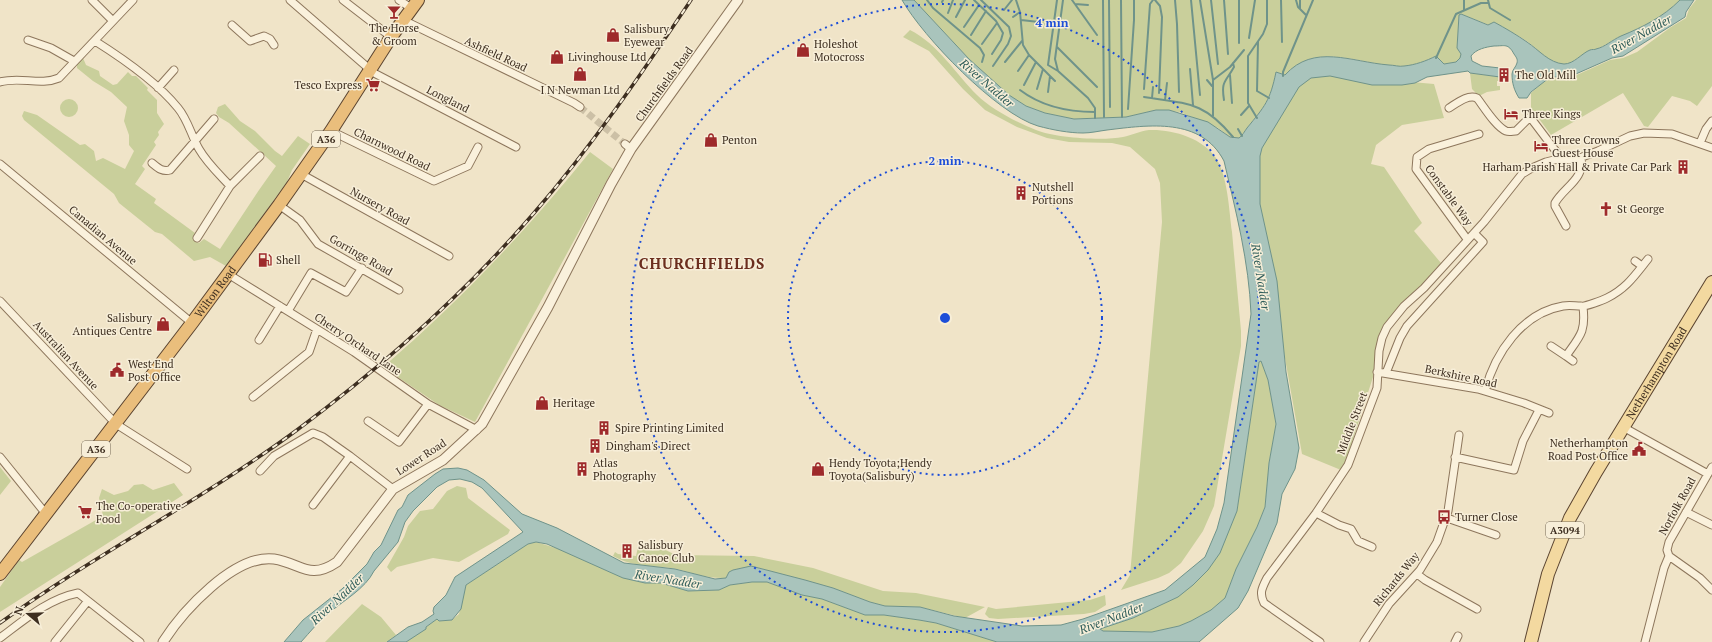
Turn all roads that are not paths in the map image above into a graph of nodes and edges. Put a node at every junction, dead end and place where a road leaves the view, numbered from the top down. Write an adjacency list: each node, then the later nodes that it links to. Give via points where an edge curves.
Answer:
1 (92, 0): 9 (street)
2 (134, 0): 9 (street)
3 (290, 0): 17 (street, Longland)
4 (343, 0): 11 (street)
5 (398, 0): 7 (street)
6 (738, 0): 37 (street, Churchfields Road, via 628,146)
7 (415, 4): 8 (highway, Wilton Road / A36)
8 (403, 20): 11 (highway, Wilton Road / A36); 20 (street, Ashfield Road)
9 (113, 21): 13 (street)
10 (232, 25): 14 (street, via 250,41 264,36)
11 (391, 37): 17 (highway, Wilton Road / A36)
12 (28, 40): 15 (street, via 52,48)
13 (95, 40): 15 (street); 19 (street, via 124,59)
14 (274, 45)
15 (74, 61): 18 (street, via 65,73 52,81 10,79)
16 (174, 70): 19 (street)
17 (370, 70): 24 (highway, Wilton Road / A36); 29 (street, Longland)
18 (0, 82)
19 (158, 88): 26 (street, via 178,108)
20 (580, 107)
21 (1449, 108): 33 (street, via 1474,96 1499,125 1509,132 1516,131 1530,117 1558,154)
22 (214, 119): 26 (street)
23 (1712, 121): 27 (street)
24 (331, 131): 28 (street, Charnwood Road, via 434,181 468,166); 36 (highway, Wilton Road / A36)
25 (1479, 134): 43 (street, Constable Way, via 1429,149 1417,157 1416,169)
26 (195, 142): 34 (street, via 170,170 165,171); 38 (street)
27 (1700, 143): 30 (street, Middle Street); 32 (street, Middle Street, via 1672,134 1644,133 1623,138)
28 (478, 147)
29 (516, 147)
30 (1712, 148)
31 (260, 156): 38 (street)
32 (1581, 158): 33 (street, Middle Street); 40 (street, via 1580,172 1556,203)
33 (1558, 159): 41 (street, Middle Street, via 1539,164 1522,174)
34 (152, 163)
35 (0, 164): 56 (street, Canadian Avenue)
36 (300, 174): 39 (highway, Wilton Road / A36); 44 (street, Nursery Road)
37 (611, 184): 72 (street, Lower Road, via 548,307)
38 (230, 186): 42 (street)
39 (280, 205): 48 (street, Gorringe Road, via 300,220 318,244); 49 (highway, Wilton Road / A36)
40 (1566, 226)
41 (1474, 233): 43 (street, Middle Street); 63 (street, via 1483,242 1407,326)
42 (197, 238)
43 (1467, 239): 62 (street, Middle Street, via 1391,321 1380,343)
44 (449, 256)
45 (1648, 259): 47 (street)
46 (1635, 261): 47 (street)
47 (1642, 266): 54 (street, via 1624,287 1605,299)
48 (362, 268): 51 (street, Gorringe Road); 55 (street, via 346,292 311,273)
49 (228, 274): 53 (street, Cherry Orchard Lane); 56 (highway, Wilton Road / A36)
50 (1712, 282): 71 (main road, Netherhampton Road / A3094)
51 (399, 290)
52 (0, 301): 70 (street, Australian Avenue)
53 (280, 306): 55 (street, Cherry Orchard Lane); 58 (street)
54 (1583, 307): 60 (street, via 1585,324); 64 (street, via 1563,306 1544,312 1522,327 1494,364)
55 (288, 311): 57 (street, Cherry Orchard Lane)
56 (192, 323): 70 (highway, Wilton Road / A36)
57 (317, 329): 65 (street, via 309,352); 66 (street, Cherry Orchard Lane)
58 (259, 340)
59 (1551, 346): 60 (street)
60 (1566, 356): 61 (street)
61 (1573, 361)
62 (1377, 372): 63 (street, Berkshire Road); 85 (street, Middle Street, via 1377,388 1348,465)
63 (1386, 373): 64 (street, Berkshire Road)
64 (1486, 391): 67 (street, Berkshire Road)
65 (253, 397)
66 (428, 404): 69 (street, via 399,442); 72 (street, Cherry Orchard Lane)
67 (1539, 410): 68 (street, Berkshire Road); 76 (street, via 1523,441 1518,471)
68 (1549, 413)
69 (368, 421)
70 (116, 424): 78 (street, Australian Avenue); 84 (highway, Wilton Road / A36)
71 (1623, 427): 80 (street, Norfolk Road); 102 (main road, Netherhampton Road / A3094, via 1584,493 1559,543)
72 (477, 430): 81 (street, Lower Road, via 443,460)
73 (1459, 435): 76 (street, Richards Way)
74 (350, 456): 79 (street, via 313,433 274,456); 81 (street); 82 (street)
75 (0, 457): 84 (street)
76 (1455, 457): 86 (street, Richards Way)
77 (1712, 467): 80 (street)
78 (187, 469)
79 (260, 471)
80 (1708, 474): 83 (street, Norfolk Road)
81 (393, 489): 99 (street, Lower Road, via 334,564 309,571 274,559 262,559 233,570 208,588)
82 (312, 506)
83 (1686, 512): 87 (street); 90 (street, Norfolk Road, via 1669,542)
84 (46, 514): 91 (highway, Wilton Road / A36)
85 (1316, 514): 89 (street, via 1351,529 1358,541); 100 (street, Middle Street, via 1267,578 1261,596 1264,603)
86 (1447, 518): 88 (street); 92 (street, Richards Way)
87 (1712, 525)
88 (1496, 535)
89 (1372, 547)
90 (1669, 556): 93 (street); 103 (street, Norfolk Road)
91 (0, 574)
92 (1417, 574): 95 (street); 101 (street, Richards Way, via 1389,604)
93 (1712, 590)
94 (88, 602): 96 (street, via 78,593 66,595 48,604); 97 (street); 98 (street)
95 (1477, 609)
96 (0, 638)
97 (55, 642)
98 (140, 642)
99 (163, 642)
100 (1320, 642)
101 (1364, 642)
102 (1531, 642)
103 (1645, 642)

